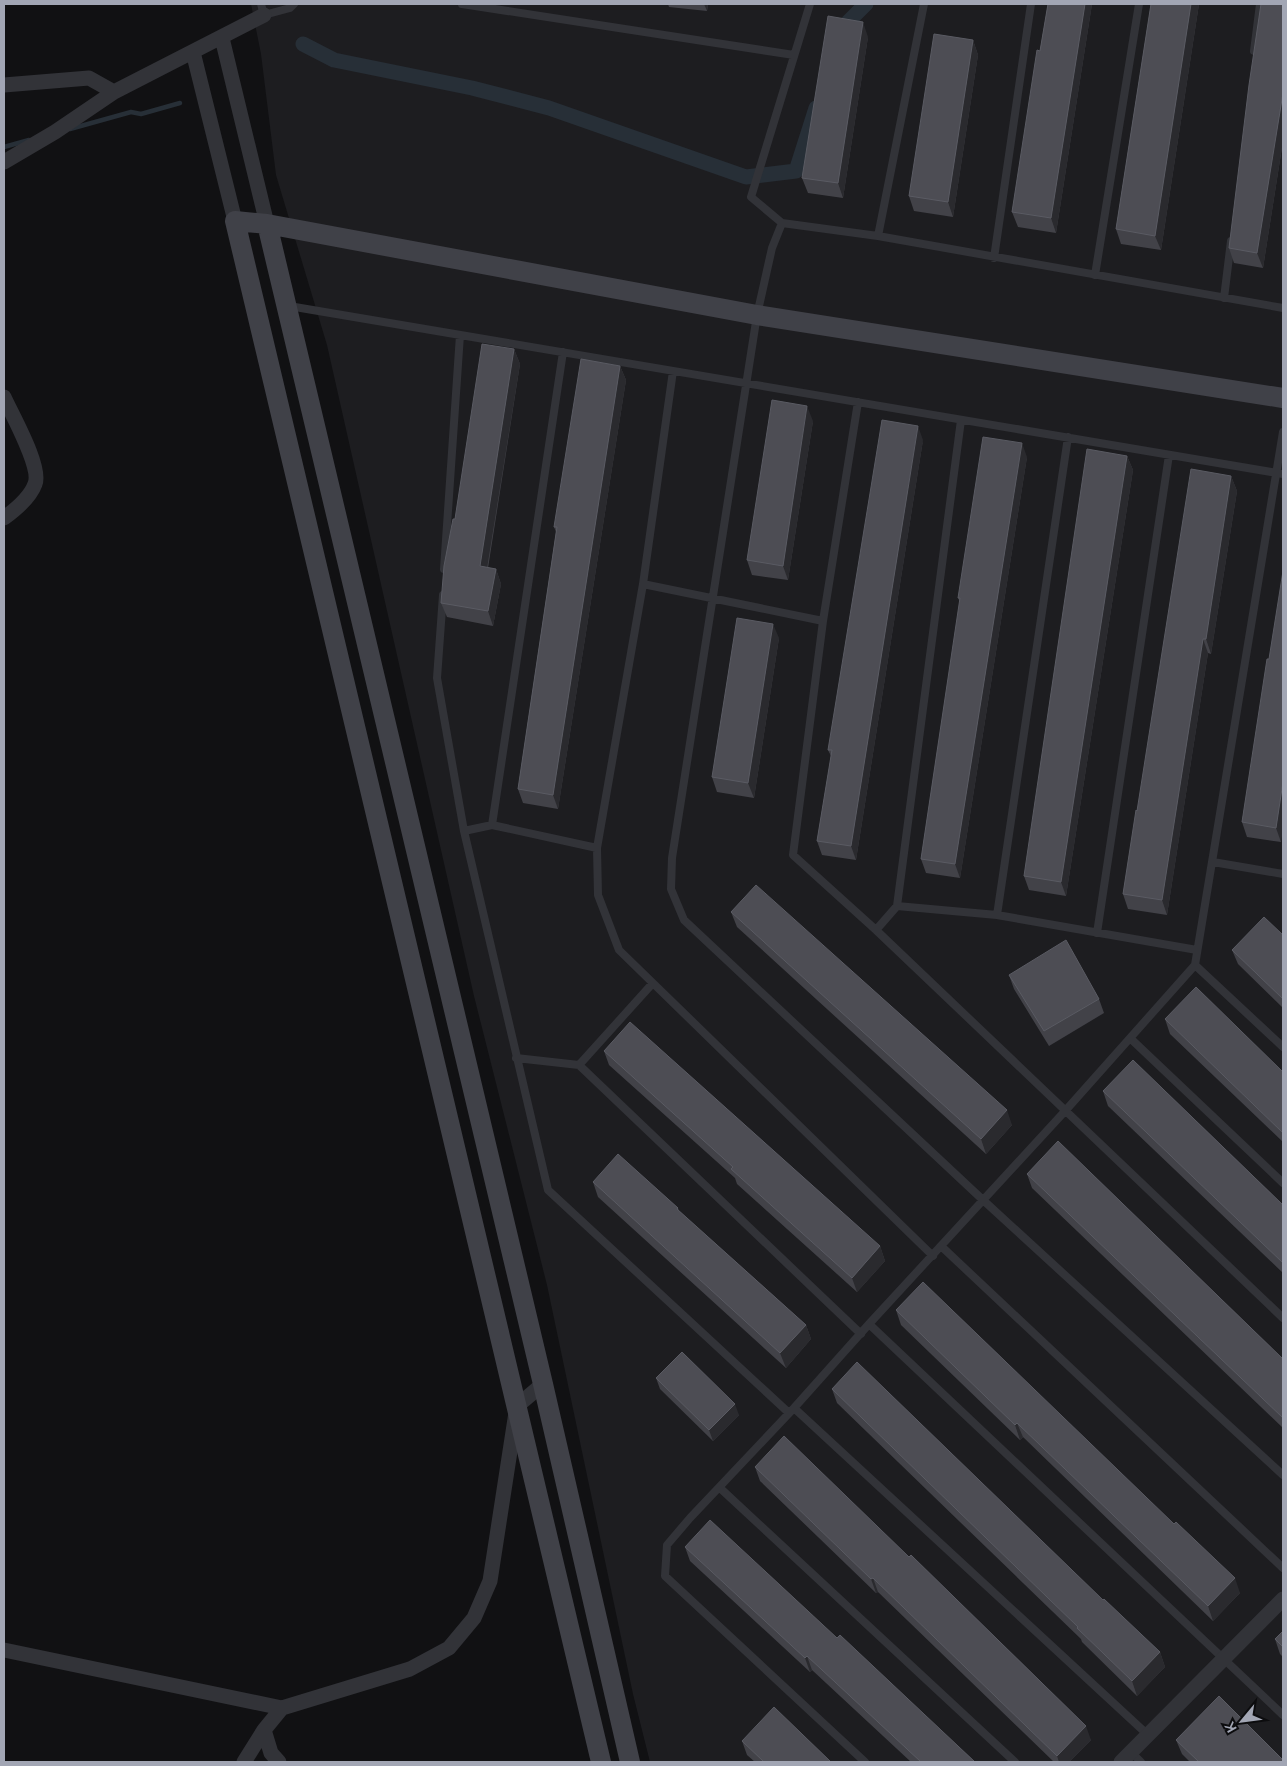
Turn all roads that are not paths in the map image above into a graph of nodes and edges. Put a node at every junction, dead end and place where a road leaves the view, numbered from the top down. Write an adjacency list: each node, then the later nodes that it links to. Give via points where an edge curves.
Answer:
1 (294, 4): 8 (lane, via 290,8)
2 (462, 4): 11 (lane)
3 (810, 4): 11 (lane)
4 (924, 4): 20 (lane)
5 (1031, 4): 21 (lane)
6 (1139, 4): 22 (lane)
7 (1260, 4): 12 (lane)
8 (262, 9): 9 (street)
9 (222, 38): 10 (street); 18 (street)
10 (193, 52): 14 (street); 16 (street)
11 (794, 55): 17 (lane, via 751,197)
12 (1253, 63)
13 (4, 85): 14 (street, via 89,78)
14 (114, 92): 15 (street)
15 (4, 162)
16 (235, 221): 18 (street); 70 (street)
17 (782, 223): 20 (lane); 26 (lane, via 772,248)
18 (267, 224): 24 (street); 26 (street)
19 (1232, 230): 23 (lane)
20 (878, 236): 21 (lane)
21 (994, 258): 22 (lane)
22 (1095, 276): 23 (lane)
23 (1224, 298): 25 (lane)
24 (287, 306): 27 (lane); 69 (street)
25 (1283, 308)
26 (756, 314): 30 (lane); 32 (street)
27 (460, 335): 28 (lane); 40 (lane)
28 (563, 352): 29 (lane); 45 (lane)
29 (674, 371): 30 (lane); 41 (lane)
30 (746, 383): 33 (lane); 43 (lane)
31 (4, 397): 39 (street, via 35,463 36,483 20,506)
32 (1283, 398)
33 (858, 402): 34 (lane); 44 (lane)
34 (961, 420): 36 (lane); 50 (lane)
35 (1283, 432): 38 (lane)
36 (1068, 438): 37 (lane); 51 (lane)
37 (1169, 455): 38 (lane); 53 (lane)
38 (1280, 473): 48 (lane)
39 (4, 518)
40 (444, 580)
41 (643, 584): 43 (lane); 47 (lane)
42 (443, 590): 46 (lane, via 437,678)
43 (712, 598): 44 (lane); 63 (lane, via 672,858 671,889 684,920)
44 (823, 621): 52 (lane, via 793,855)
45 (492, 825): 46 (lane); 47 (lane)
46 (464, 831): 59 (lane)
47 (597, 848): 56 (lane, via 598,896 619,950)
48 (1212, 862): 49 (lane); 54 (lane)
49 (1283, 874)
50 (897, 906): 51 (lane); 52 (lane)
51 (997, 915): 53 (lane)
52 (876, 930): 61 (lane)
53 (1097, 933): 54 (lane)
54 (1196, 950): 55 (lane)
55 (1195, 965): 57 (lane); 58 (lane)
56 (652, 984): 60 (lane); 65 (lane)
57 (1130, 1038): 61 (lane); 62 (lane)
58 (1283, 1047)
59 (516, 1058): 60 (lane); 71 (lane, via 548,1190)
60 (579, 1065): 68 (lane)
61 (1066, 1110): 63 (lane); 66 (lane)
62 (1283, 1183)
63 (983, 1200): 64 (lane); 72 (lane)
64 (941, 1246): 65 (lane); 74 (lane)
65 (933, 1256): 67 (lane)
66 (1283, 1318)
67 (869, 1324): 68 (lane); 77 (lane)
68 (860, 1334): 71 (lane)
69 (543, 1384): 70 (street); 86 (street)
70 (517, 1406): 78 (street, via 490,1581 474,1618 449,1648 410,1669); 85 (street)
71 (792, 1411): 73 (lane); 81 (lane)
72 (1283, 1475)
73 (720, 1488): 87 (lane, via 667,1545 666,1576); 88 (lane)
74 (1283, 1568)
75 (1283, 1599): 77 (street)
76 (4, 1650): 78 (street)
77 (1223, 1659): 79 (lane); 81 (street)
78 (282, 1708): 80 (street)
79 (1283, 1716)
80 (264, 1730): 83 (street); 84 (street, via 271,1753)
81 (1148, 1735): 82 (street)
82 (1131, 1759)
83 (244, 1762)
84 (279, 1762)
85 (601, 1762)
86 (630, 1762)
87 (865, 1762)
88 (1016, 1762)

